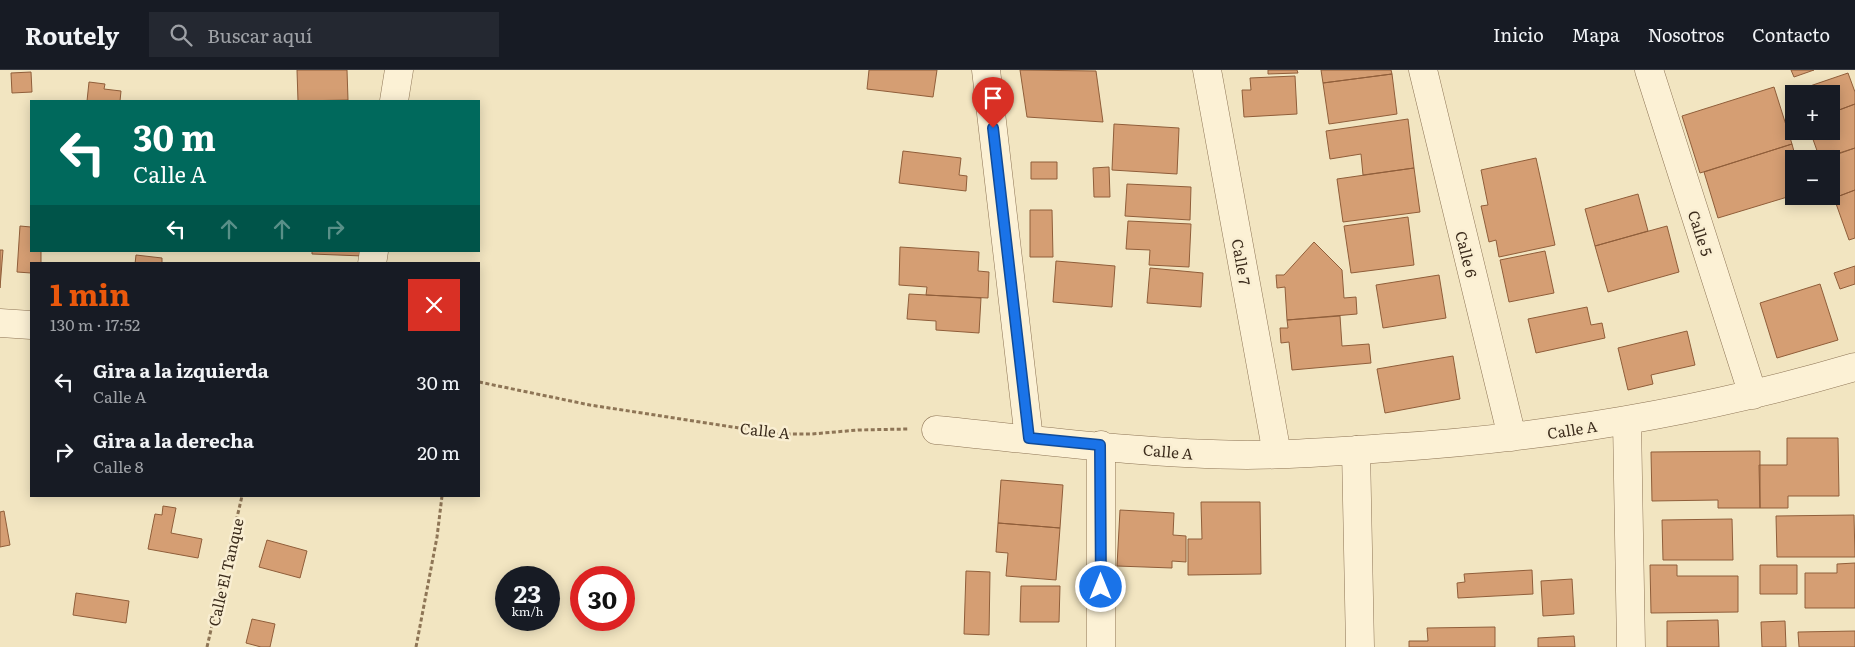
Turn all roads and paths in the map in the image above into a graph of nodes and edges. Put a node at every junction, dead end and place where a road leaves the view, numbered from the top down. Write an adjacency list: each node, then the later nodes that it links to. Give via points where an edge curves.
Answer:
1 (399, 70): 6 (street)
2 (986, 70): 15 (street)
3 (1207, 70): 18 (street, Calle 7)
4 (1423, 70): 14 (street, Calle 6)
5 (1649, 70): 11 (street, Calle 5)
6 (394, 100)
7 (0, 323): 8 (street)
8 (30, 325)
9 (1855, 367): 11 (street, Calle A)
10 (480, 382): 13 (path, Calle A, via 590,405 778,434)
11 (1753, 395): 12 (street, Calle A)
12 (1627, 421): 14 (street, Calle A); 25 (street)
13 (936, 430): 15 (street, Calle A)
14 (1512, 437): 17 (street, Calle A)
15 (1029, 438): 16 (street, Calle A)
16 (1100, 445): 18 (street, Calle A, via 1198,454); 23 (street)
17 (1356, 450): 18 (street, Calle A); 24 (street)
18 (1277, 454)
19 (242, 497): 21 (path, Calle El Tanque)
20 (442, 497): 22 (path)
21 (207, 647)
22 (416, 647)
23 (1101, 647)
24 (1360, 647)
25 (1631, 647)

